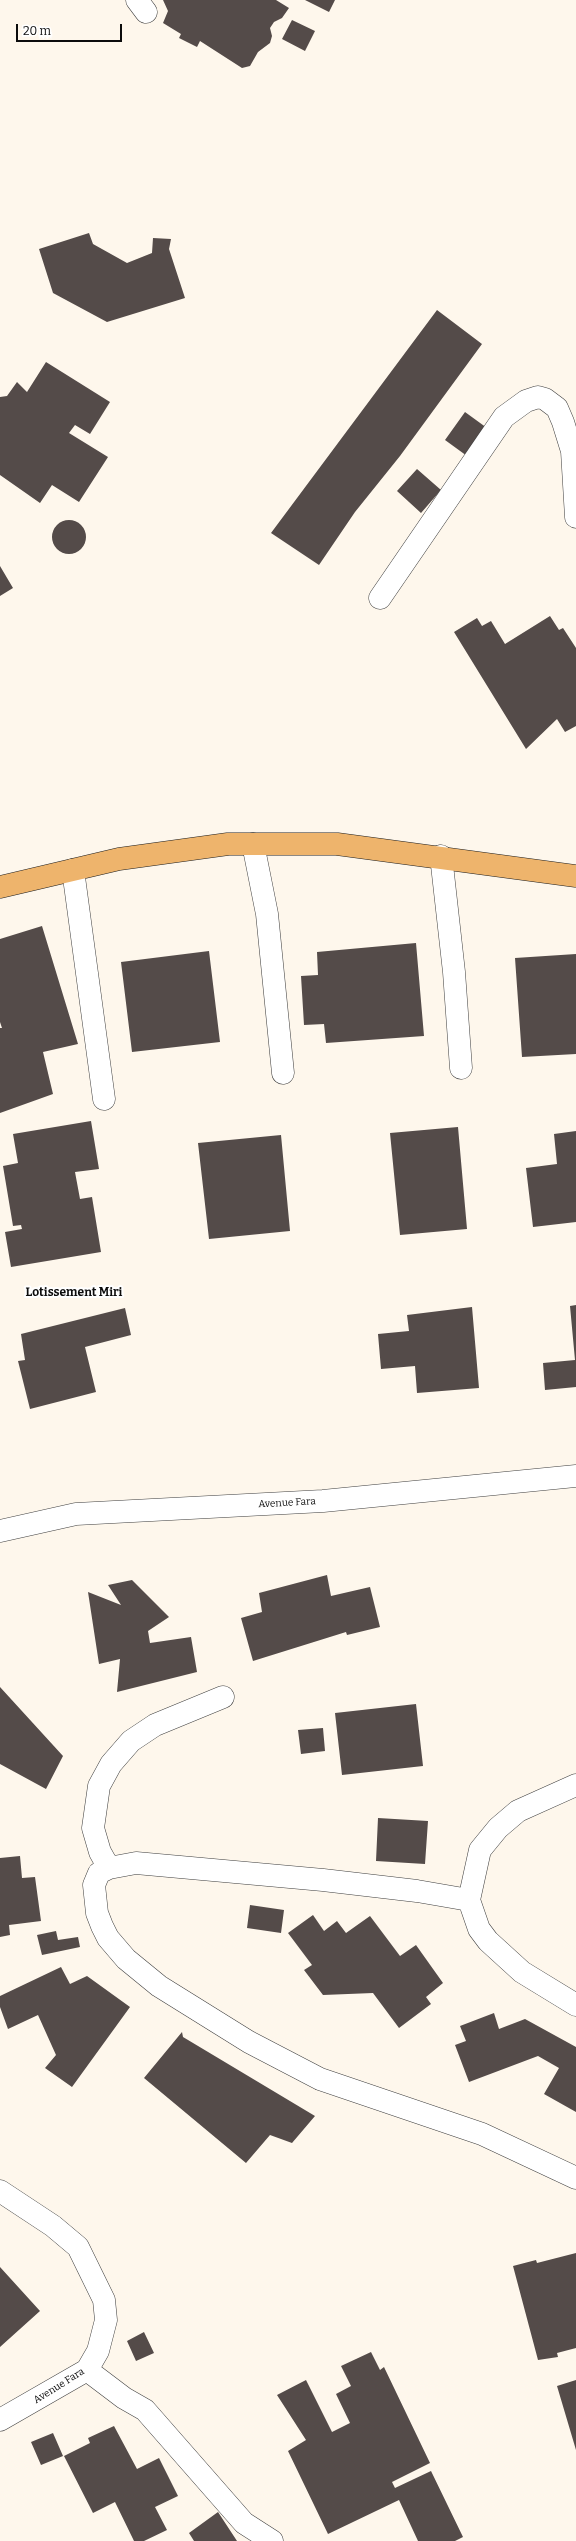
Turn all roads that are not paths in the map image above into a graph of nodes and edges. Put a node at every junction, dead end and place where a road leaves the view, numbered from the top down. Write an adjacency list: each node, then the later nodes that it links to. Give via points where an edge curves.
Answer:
1 (576, 517): 2 (street, via 572,451 563,422 556,408 538,397 504,417)
2 (380, 598)
3 (253, 844): 4 (main road, via 337,844); 5 (main road, via 212,845 119,859); 9 (street, via 267,914)
4 (441, 856): 6 (main road); 8 (street, via 454,972)
5 (73, 870): 7 (main road); 10 (street)
6 (576, 876)
7 (0, 888)
8 (461, 1068)
9 (283, 1074)
10 (104, 1099)
11 (576, 1476): 12 (street, Avenue Fara, via 323,1501 76,1514)
12 (0, 1531)
13 (223, 1697): 15 (street, via 155,1725 131,1741 111,1764 99,1786 93,1828 100,1852)
14 (576, 1785): 16 (street, via 518,1811 498,1828 480,1850)
15 (109, 1868): 16 (street, via 136,1863 229,1870 417,1890); 18 (street, via 99,1873 94,1885 96,1906 102,1926 116,1949 159,1986 249,2042 320,2079 482,2134)
16 (469, 1900): 17 (street, via 478,1929 488,1941 522,1972)
17 (576, 2005)
18 (576, 2178)
19 (0, 2191): 20 (street, Avenue Fara, via 53,2226 78,2247 104,2300 106,2320 98,2351)
20 (87, 2370): 21 (street, Avenue Fara); 22 (street, via 124,2398 145,2410 244,2523)
21 (0, 2420)
22 (272, 2541)

